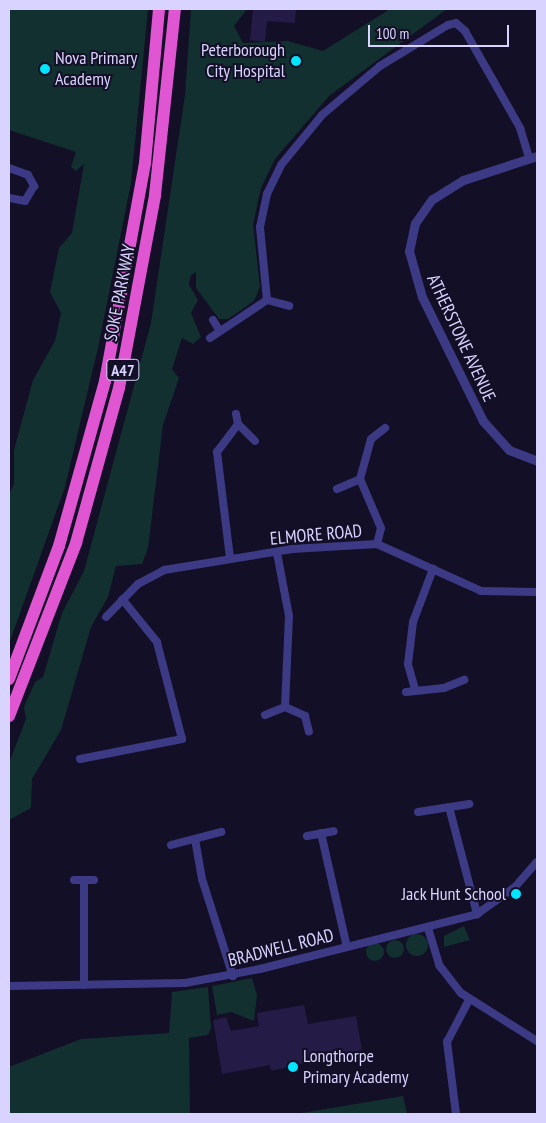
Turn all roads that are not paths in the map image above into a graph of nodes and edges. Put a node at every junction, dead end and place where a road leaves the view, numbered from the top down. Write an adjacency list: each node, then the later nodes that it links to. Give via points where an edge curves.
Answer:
1 (159, 9): 25 (highway, SOKE PARKWAY / A47, via 145,163 105,381 58,546)
2 (175, 9): 30 (highway, SOKE PARKWAY / A47, via 155,195 119,388 76,543)
3 (533, 157): 6 (street, via 465,30 456,23 448,24 380,66 322,115 282,165 267,194 260,227); 15 (street, ATHERSTONE AVENUE, via 463,180 432,199 415,223 409,251 422,297 483,421 509,450)
4 (9, 168): 5 (street, via 28,175 34,186 25,201)
5 (9, 198)
6 (267, 300): 7 (street); 9 (street)
7 (289, 306)
8 (213, 320): 9 (street)
9 (220, 331): 10 (street)
10 (210, 338)
11 (236, 414): 12 (street)
12 (238, 424): 14 (street); 20 (street, via 218,452)
13 (386, 428): 16 (street, via 371,439)
14 (255, 441)
15 (537, 461)
16 (360, 479): 17 (street); 18 (street, via 381,528)
17 (336, 489)
18 (377, 544): 19 (street, ELMORE ROAD); 21 (street, ELMORE ROAD)
19 (277, 553): 20 (street, ELMORE ROAD); 29 (street, via 289,616)
20 (230, 558): 23 (street, ELMORE ROAD, via 164,570 138,584)
21 (433, 569): 22 (street, ELMORE ROAD, via 482,591); 27 (street, via 413,622 408,664)
22 (537, 592)
23 (122, 599): 24 (street, ELMORE ROAD); 33 (street, via 157,642 182,738)
24 (106, 617)
25 (9, 679)
26 (464, 680): 27 (street, via 444,688)
27 (415, 689): 28 (street)
28 (406, 692)
29 (285, 707): 31 (street); 32 (street, via 305,716)
30 (9, 716)
31 (265, 716)
32 (309, 732)
33 (80, 759)
34 (469, 804): 35 (street)
35 (449, 807): 36 (street); 47 (street)
36 (418, 812)
37 (334, 831): 39 (street)
38 (221, 832): 41 (street)
39 (321, 833): 40 (street); 49 (street)
40 (307, 836)
41 (195, 839): 42 (street); 50 (street)
42 (171, 844)
43 (537, 862): 47 (street, BRADWELL ROAD, via 516,886)
44 (74, 880): 45 (street)
45 (84, 880): 46 (street); 51 (street)
46 (94, 880)
47 (478, 914): 48 (street, BRADWELL ROAD)
48 (428, 928): 49 (street, BRADWELL ROAD); 53 (street, via 439,965)
49 (347, 947): 50 (street, BRADWELL ROAD)
50 (233, 976): 51 (street, BRADWELL ROAD, via 185,983)
51 (84, 985): 52 (street, BRADWELL ROAD)
52 (9, 986)
53 (469, 1000): 54 (street); 55 (street, via 447,1042)
54 (537, 1041)
55 (456, 1114)

